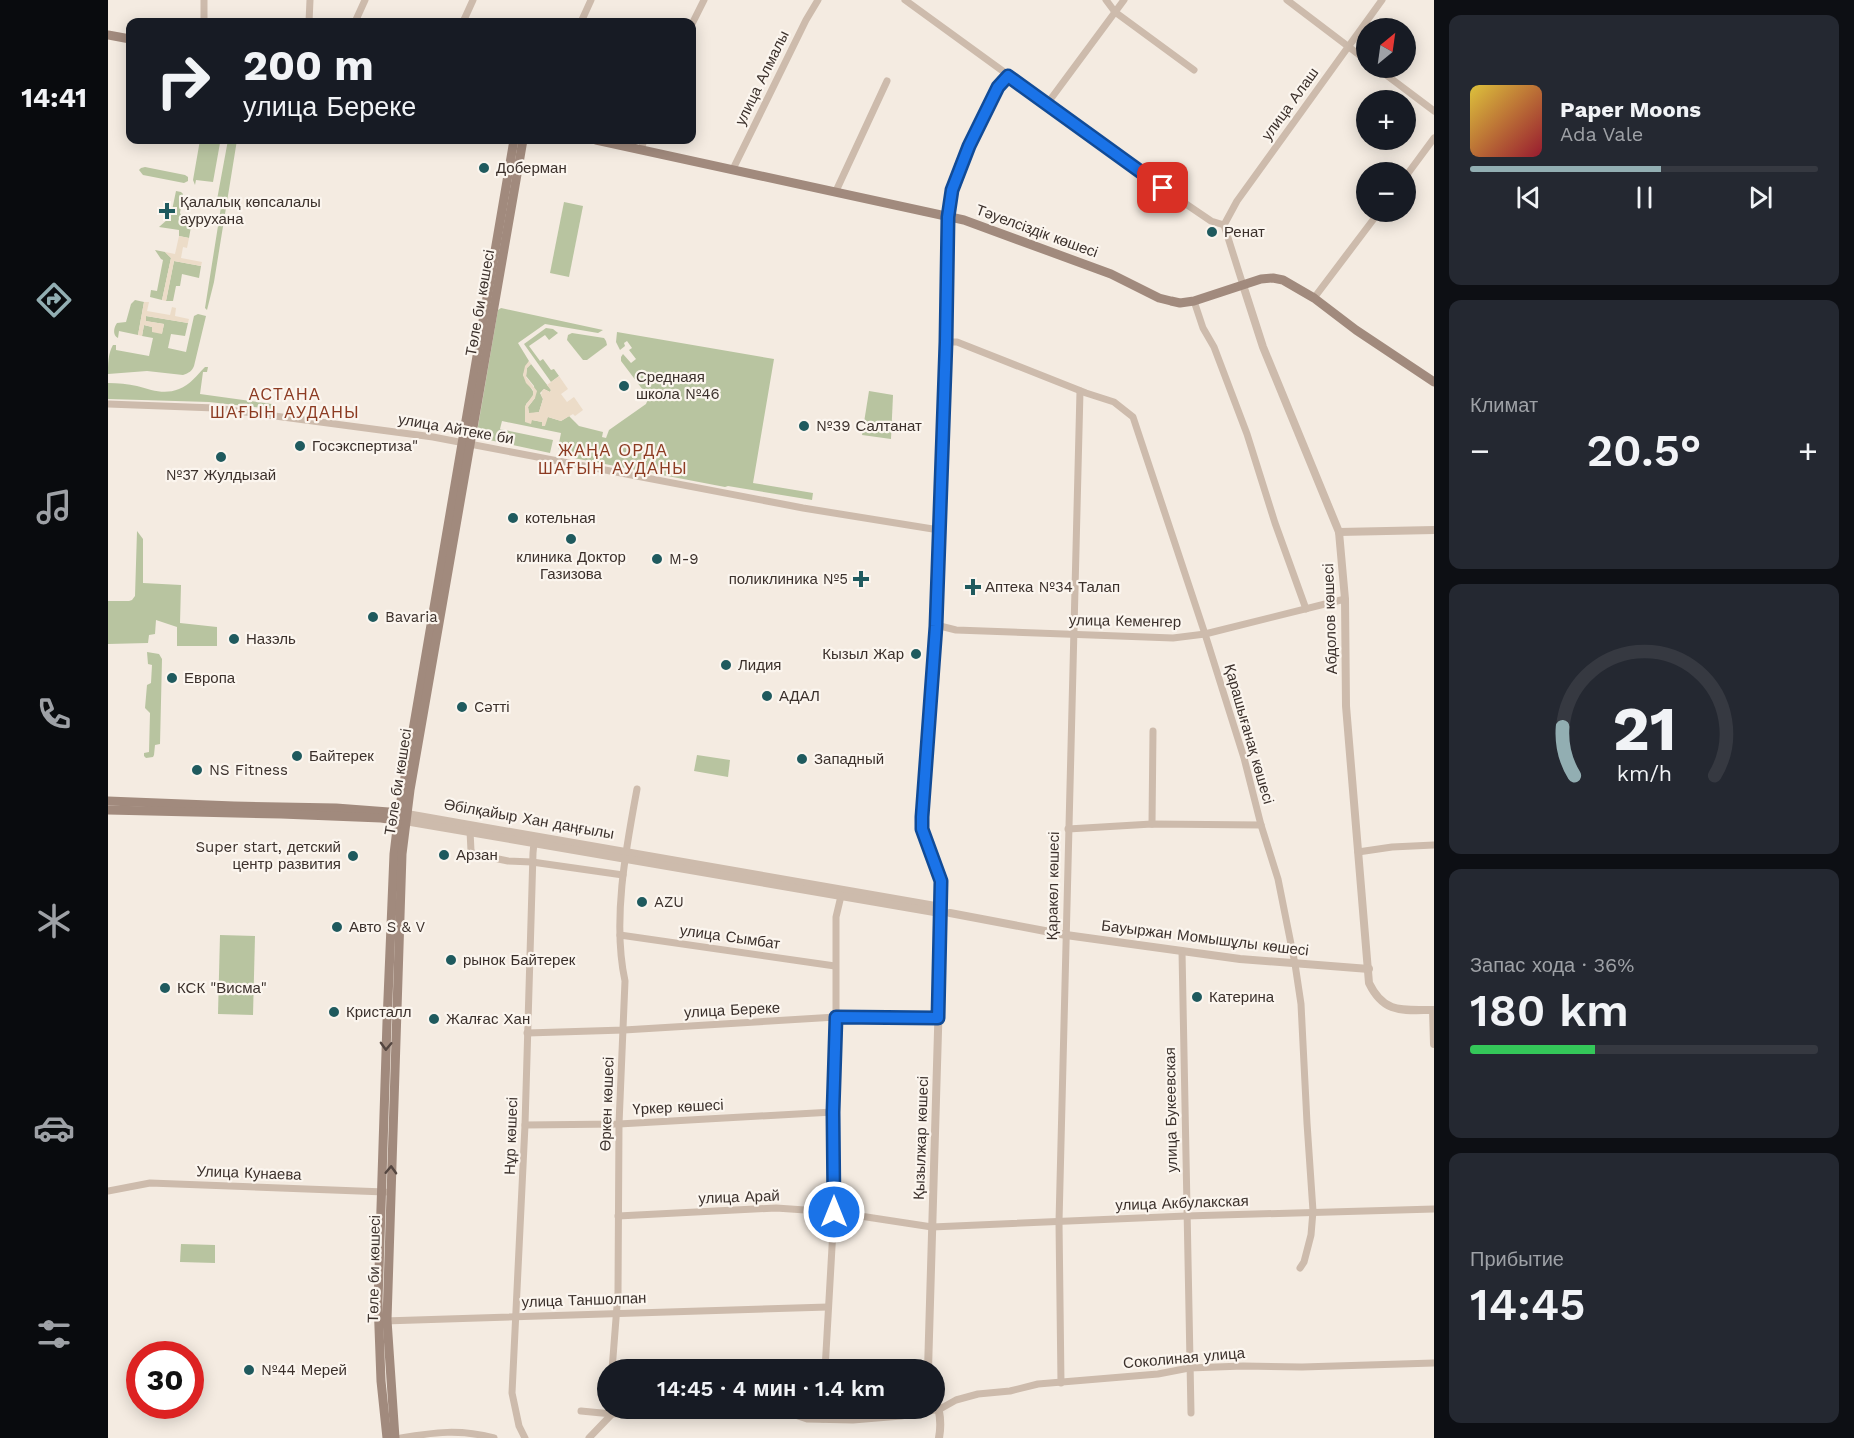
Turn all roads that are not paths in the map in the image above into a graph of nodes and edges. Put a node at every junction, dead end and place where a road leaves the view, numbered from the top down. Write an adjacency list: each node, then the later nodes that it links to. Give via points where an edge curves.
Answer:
1 (204, 0): 14 (street)
2 (310, 0): 15 (street)
3 (365, 0): 16 (street)
4 (473, 0): 17 (street)
5 (591, 0): 18 (street)
6 (704, 0): 19 (street)
7 (818, 0): 37 (street, улица Алмалы)
8 (904, 0): 25 (street)
9 (1106, 0): 13 (street)
10 (1124, 0): 13 (street)
11 (1287, 0): 22 (street)
12 (1382, 0): 22 (street, улица Алаш)
13 (1115, 12): 24 (street); 28 (street)
14 (204, 18)
15 (309, 18)
16 (357, 18)
17 (466, 18)
18 (583, 18)
19 (695, 18)
20 (108, 35): 21 (main road)
21 (126, 38)
22 (1349, 46): 23 (street); 41 (street, улица Алаш, via 1237,201)
23 (1356, 52)
24 (1194, 70)
25 (1008, 76): 28 (street); 39 (street, via 998,87 969,146 952,190)
26 (1390, 78): 29 (street)
27 (887, 81): 38 (street)
28 (1047, 104): 41 (street, via 1183,202)
29 (1434, 111)
30 (1434, 138): 36 (street)
31 (513, 144): 49 (main road, Төле би көшесі)
32 (522, 144): 49 (main road, Төле би көшесі)
33 (614, 144): 35 (main road, Тәуелсіздік көшесі)
34 (643, 144): 35 (street)
35 (641, 150): 37 (main road, Тәуелсіздік көшесі)
36 (1416, 162)
37 (733, 169): 38 (main road, Тәуелсіздік көшесі)
38 (836, 191): 39 (main road, Тәуелсіздік көшесі)
39 (948, 217): 44 (main road, Тәуелсіздік көшесі, via 1111,274 1159,298 1180,303); 45 (street, Қызылжар көшесі)
40 (1371, 222): 43 (street)
41 (1224, 225): 42 (street)
42 (1243, 285): 43 (main road, Тәуелсіздік көшесі, via 1261,279 1283,279); 44 (main road, Тәуелсіздік көшесі); 52 (street, Абдолов көшесі, via 1263,347)
43 (1314, 298): 46 (main road, Тәуелсіздік көшесі)
44 (1194, 301): 54 (street, via 1247,434)
45 (946, 342): 47 (street, Қарашығанақ көшесі, via 957,342); 51 (street, Қызылжар көшесі)
46 (1434, 382)
47 (1080, 391): 56 (street, Қаракөл көшесі); 57 (street, Қарашығанақ көшесі, via 1114,402 1133,417)
48 (108, 404): 49 (street, улица Айтеке би, via 215,408)
49 (467, 444): 51 (street, улица Айтеке би); 62 (main road, Төле би көшесі)
50 (1434, 530): 52 (street)
51 (939, 531): 55 (street, Қызылжар көшесі)
52 (1339, 532): 53 (street, Абдолов көшесі)
53 (1345, 599): 54 (street, улица Кеменгер); 70 (street, Абдолов көшесі, via 1346,706)
54 (1306, 609): 57 (street, улица Кеменгер)
55 (936, 626): 56 (street, улица Кеменгер); 75 (street, Қызылжар көшесі, via 922,829 941,881)
56 (1072, 634): 57 (street, улица Кеменгер, via 1173,638); 65 (street, Қаракөл көшесі)
57 (1205, 634): 64 (street, Қарашығанақ көшесі)
58 (1153, 731): 63 (street)
59 (637, 789): 71 (street, Өркен көшесі)
60 (108, 801): 62 (main road, Әбілқайыр Хан даңғылы, via 336,808)
61 (108, 810): 62 (main road, Әбілқайыр Хан даңғылы)
62 (402, 817): 66 (street, Әбілқайыр Хан даңғылы); 67 (street, Әбілқайыр Хан даңғылы); 92 (main road, Төле би көшесі, via 394,854)
63 (1152, 824): 64 (street); 65 (street)
64 (1261, 825): 79 (street, Қарашығанақ көшесі, via 1278,879)
65 (1068, 829): 77 (street, Қаракөл көшесі)
66 (470, 831): 68 (street, Әбілқайыр Хан даңғылы); 72 (street, via 474,854)
67 (542, 836): 68 (street); 71 (street, Әбілқайыр Хан даңғылы)
68 (534, 843): 71 (street, Әбілқайыр Хан даңғылы); 72 (street, Нұр көшесі)
69 (1434, 845): 70 (street)
70 (1358, 852): 81 (street, Абдолов көшесі)
71 (627, 855): 73 (street, Өркен көшесі); 74 (street, Әбілқайыр Хан даңғылы); 75 (street, Әбілқайыр Хан даңғылы)
72 (532, 862): 73 (street); 86 (street, Нұр көшесі)
73 (623, 875): 76 (street, Өркен көшесі)
74 (841, 896): 75 (street, Әбілқайыр Хан даңғылы); 80 (street, via 836,918)
75 (944, 911): 77 (street, Бауыржан Момышұлы көшесі); 84 (street, Қызылжар көшесі)
76 (620, 935): 80 (street, улица Сымбат); 85 (street, Өркен көшесі, via 625,981)
77 (1066, 935): 78 (street, Бауыржан Момышұлы көшесі); 98 (street, Қаракөл көшесі)
78 (1182, 951): 79 (street, Бауыржан Момышұлы көшесі); 97 (street, улица Букеевская)
79 (1295, 964): 81 (street, Бауыржан Момышұлы көшесі); 94 (street, Қарашығанақ көшесі, via 1301,1004)
80 (835, 966): 83 (street)
81 (1369, 969): 82 (street, via 1370,983 1381,1002 1391,1007)
82 (1434, 1010): 87 (street)
83 (836, 1017): 84 (street, улица Береке); 85 (street, улица Береке); 88 (street)
84 (938, 1018): 99 (street, Қызылжар көшесі)
85 (624, 1030): 86 (street, улица Береке); 89 (street, Өркен көшесі)
86 (527, 1033): 90 (street, Нұр көшесі)
87 (1434, 1044)
88 (833, 1112): 89 (street, Үркер көшесі); 95 (street)
89 (619, 1124): 90 (street, Үркер көшесі); 96 (street, Өркен көшесі)
90 (525, 1125): 103 (street, Нұр көшесі)
91 (108, 1191): 92 (street, Улица Кунаева, via 150,1183)
92 (386, 1192): 104 (main road, Төле би көшесі)
93 (1434, 1209): 94 (street, улица Акбулакская)
94 (1313, 1211): 97 (street, улица Акбулакская); 100 (street, Қарашығанақ көшесі, via 1311,1235)
95 (834, 1212): 96 (street, улица Арай, via 776,1208); 99 (street, улица Арай); 101 (street)
96 (618, 1216): 102 (street, Өркен көшесі)
97 (1186, 1216): 98 (street, улица Акбулакская); 109 (street, улица Букеевская)
98 (1059, 1222): 99 (street, улица Акбулакская); 110 (street, Қаракөл көшесі)
99 (932, 1227): 107 (street, Қызылжар көшесі)
100 (1300, 1268)
101 (828, 1307): 102 (street, улица Таншолпан); 106 (street)
102 (617, 1312): 103 (street, улица Таншолпан); 105 (street, Өркен көшесі)
103 (516, 1316): 104 (street, улица Таншолпан); 123 (street, Нұр көшесі, via 512,1393)
104 (382, 1321): 119 (main road, Төле би көшесі); 120 (main road, Төле би көшесі)
105 (613, 1359)
106 (826, 1359)
107 (928, 1359)
108 (1434, 1363): 109 (street, Соколиная улица)
109 (1189, 1368): 110 (street, Соколиная улица); 114 (street, улица Букеевская)
110 (1061, 1383): 111 (street, Соколиная улица, via 978,1394)
111 (945, 1406)
112 (581, 1411): 113 (street)
113 (597, 1411)
114 (1191, 1413)
115 (605, 1419): 124 (street)
116 (823, 1419): 117 (street, Соколиная улица)
117 (865, 1419)
118 (941, 1419): 125 (street)
119 (387, 1438)
120 (395, 1438)
121 (401, 1438): 122 (street, via 456,1431)
122 (494, 1438)
123 (525, 1438)
124 (589, 1438)
125 (939, 1438)

